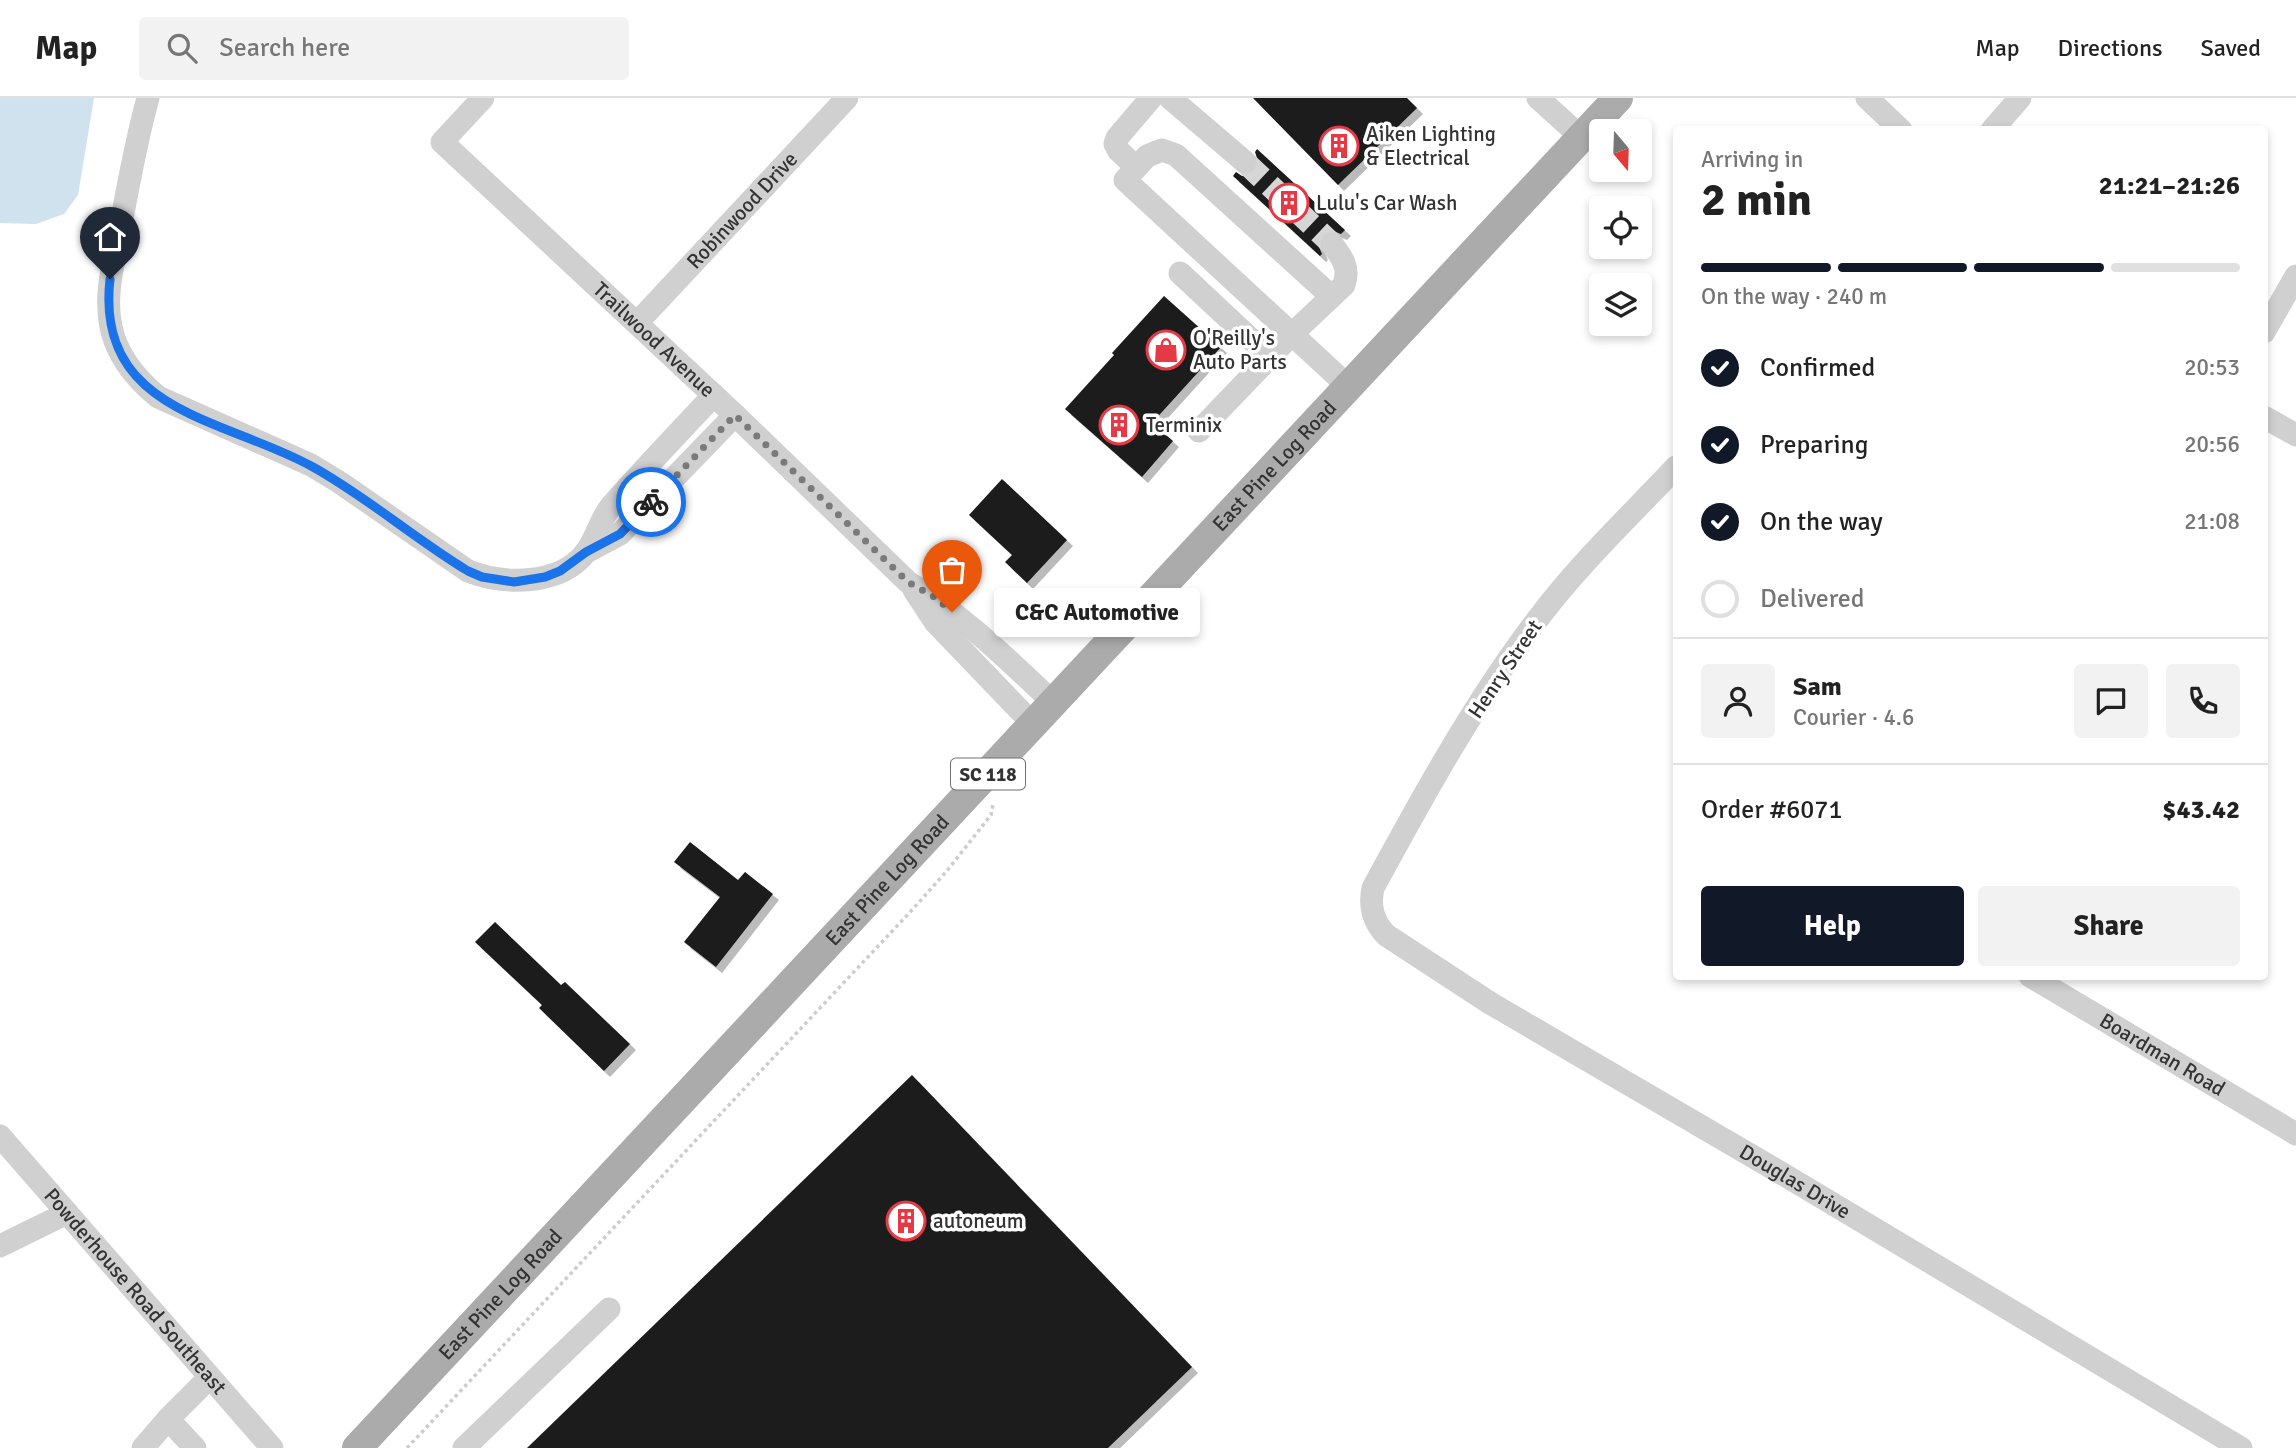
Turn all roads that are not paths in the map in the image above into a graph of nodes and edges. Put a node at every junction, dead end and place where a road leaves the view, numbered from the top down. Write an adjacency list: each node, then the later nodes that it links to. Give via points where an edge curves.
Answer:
1 (148, 98): 30 (street, via 108,296 117,345 145,386 172,405 311,465 454,563 482,577 514,582 545,577)
2 (483, 98): 19 (street, Trailwood Avenue, via 442,142)
3 (847, 98): 19 (street, Robinwood Drive)
4 (1151, 98): 14 (street, via 1115,144)
5 (1170, 98): 13 (street)
6 (1538, 98): 12 (street)
7 (1618, 98): 12 (main road, East Pine Log Road / SC 118)
8 (1867, 98): 10 (street)
9 (2020, 98): 11 (street)
10 (1897, 126)
11 (1996, 126)
12 (1581, 137): 23 (main road, East Pine Log Road / SC 118)
13 (1245, 162)
14 (1136, 167): 18 (street, via 1162,150 1176,155); 21 (street, via 1125,180)
15 (1332, 244): 18 (street, via 1348,274 1344,285)
16 (1180, 273): 22 (street)
17 (2296, 276): 20 (street)
18 (1331, 296): 21 (street)
19 (636, 323): 24 (street, Trailwood Avenue)
20 (2268, 325)
21 (1292, 334): 22 (street); 23 (street)
22 (1270, 357): 27 (street)
23 (1349, 387): 32 (main road, East Pine Log Road / SC 118)
24 (714, 395): 25 (street, Trailwood Avenue); 30 (street, via 607,511)
25 (735, 415): 30 (street, via 620,534); 31 (street, Trailwood Avenue)
26 (2268, 418): 28 (street)
27 (1199, 431)
28 (2296, 435)
29 (1673, 470): 34 (street, Henry Street, via 1565,585 1512,654 1416,810)
30 (586, 552)
31 (908, 582): 32 (street, Trailwood Avenue, via 936,598); 33 (street, Trailwood Avenue, via 935,622)
32 (1054, 703): 33 (main road, East Pine Log Road / SC 118)
33 (1034, 725): 46 (main road, East Pine Log Road / SC 118)
34 (1371, 898): 48 (street, Douglas Drive, via 1374,918 1386,935 1490,1003)
35 (2037, 980): 36 (street, Boardman Road)
36 (2296, 1134)
37 (0, 1136): 38 (street, Powderhouse Road Southeast)
38 (67, 1213): 39 (street); 41 (street, Powderhouse Road Southeast)
39 (0, 1247)
40 (609, 1308): 47 (street)
41 (209, 1378): 42 (street); 45 (street, Powderhouse Road Southeast)
42 (168, 1419): 43 (street); 44 (street)
43 (147, 1447)
44 (195, 1448)
45 (272, 1448)
46 (357, 1448)
47 (464, 1448)
48 (2241, 1448)

